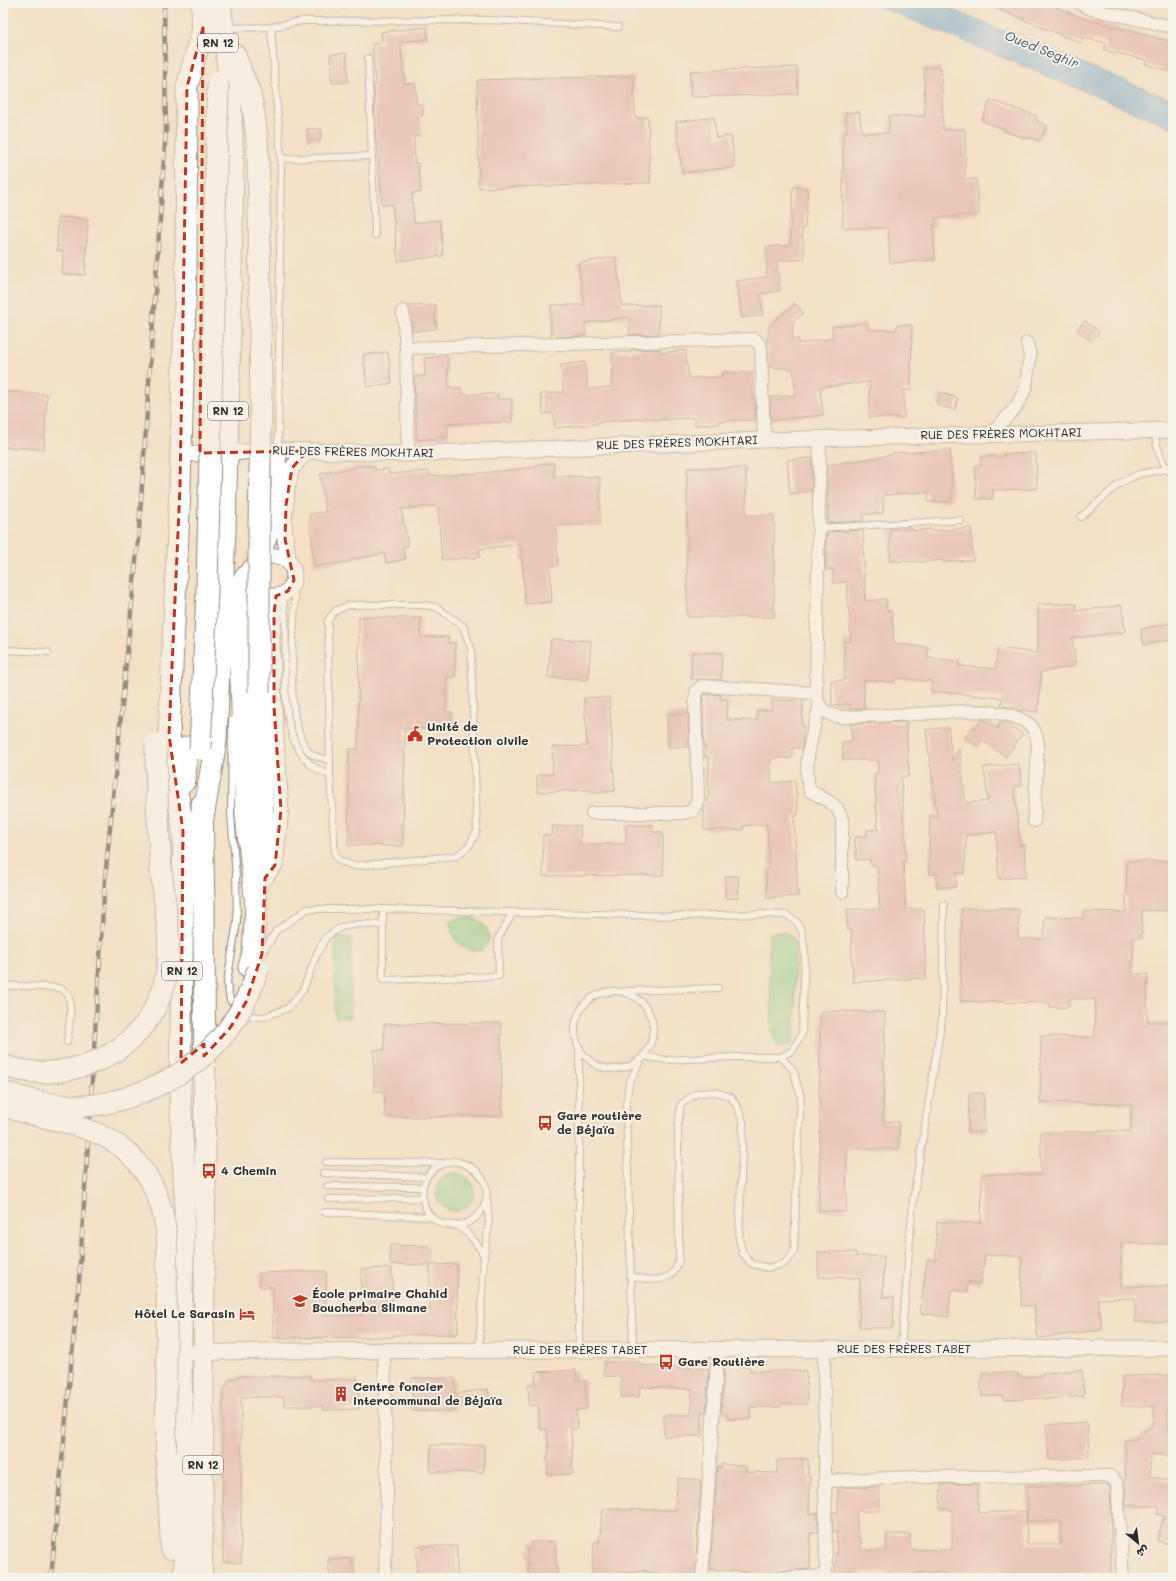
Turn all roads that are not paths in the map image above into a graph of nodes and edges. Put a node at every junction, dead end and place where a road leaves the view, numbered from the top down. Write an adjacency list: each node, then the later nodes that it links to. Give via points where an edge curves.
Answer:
1 (202, 3): 7 (highway, RN 12)
2 (220, 3): 8 (highway); 10 (highway, RN 12); 24 (highway, RN 12, via 230,83 233,171)
3 (1079, 3): 6 (street, via 1091,9)
4 (271, 27): 5 (lane, via 302,21 489,20); 8 (lane); 12 (lane)
5 (618, 27)
6 (1173, 27)
7 (203, 28): 10 (highway, RN 12); 25 (highway, RN 12, via 187,87 186,277)
8 (229, 28): 47 (highway, bridge, via 239,69 250,94 258,169 261,407 259,651)
9 (368, 58): 11 (lane)
10 (211, 82): 40 (highway, RN 12, bridge, via 207,590)
11 (372, 156): 12 (lane); 13 (lane)
12 (281, 159): 22 (lane)
13 (375, 235)
14 (403, 311): 16 (street)
15 (1027, 343): 19 (street, via 1030,354 1026,388 1016,407)
16 (406, 348): 21 (street, via 754,339 761,347); 26 (street)
17 (1153, 430): 18 (street, RUE DES FRÈRES MOKHTARI); 19 (street, RUE DES FRÈRES MOKHTARI); 27 (lane)
18 (1173, 430)
19 (991, 434): 20 (street, RUE DES FRÈRES MOKHTARI)
20 (820, 438): 21 (street, RUE DES FRÈRES MOKHTARI); 31 (street)
21 (764, 440): 26 (street, RUE DES FRÈRES MOKHTARI)
22 (278, 450): 23 (street, RUE DES FRÈRES MOKHTARI); 24 (street, RUE DES FRÈRES MOKHTARI); 33 (street, via 279,485 276,518)
23 (307, 451): 26 (street, RUE DES FRÈRES MOKHTARI); 32 (street, via 292,468 288,483 284,521)
24 (227, 453): 25 (street, RUE DES FRÈRES MOKHTARI); 44 (highway, RN 12, via 216,741)
25 (181, 454): 46 (highway, RN 12, via 169,735); 61 (highway, bridge, via 170,500 165,556 156,744 157,806 169,937 167,979 162,995 149,1018 134,1038 115,1052 79,1068 56,1072 32,1072)
26 (408, 454)
27 (1166, 469): 28 (lane); 29 (lane, via 1139,474 1120,483)
28 (1173, 475)
29 (1081, 517)
30 (961, 520): 31 (lane)
31 (818, 528): 37 (street)
32 (289, 562): 33 (street, via 278,556 266,557); 34 (street, via 294,574)
33 (259, 563): 34 (street, via 254,578 259,590 264,594); 53 (highway, via 243,578 238,602 237,680 246,816 256,906 253,952)
34 (283, 592): 41 (lane, via 295,599 292,690 296,725 302,741 311,754); 42 (lane, via 286,610 286,690 289,726 295,744 306,760); 47 (street, via 272,639 280,810 275,865)
35 (3, 650): 36 (lane)
36 (48, 652)
37 (816, 693): 38 (street); 43 (street, via 702,686 697,690 695,701 698,800 692,811)
38 (820, 705): 45 (street, via 829,714 842,717 970,712 1003,715 1027,723 1037,737 1038,746); 48 (street, via 809,749 808,783 810,791 837,808 842,819)
39 (233, 712): 52 (lane, via 230,814 237,922 227,982 230,1000 236,1008 251,1016 264,1017 288,1008 303,990 326,937 341,927 360,924)
40 (194, 748): 44 (highway, RN 12); 46 (highway, RN 12)
41 (330, 760): 42 (lane); 42 (lane, via 327,634 328,620 335,611 349,606 423,605 436,607 463,626 471,648 477,831 469,846 456,856 354,866 340,861 335,855)
42 (330, 775)
43 (592, 813)
44 (203, 818): 71 (highway, RN 12)
45 (1034, 821)
46 (183, 831): 71 (highway, RN 12, via 180,1092)
47 (265, 878): 53 (highway)
48 (842, 892)
49 (944, 905): 83 (lane, via 942,1018 913,1201)
50 (383, 909): 51 (lane); 52 (lane); 53 (lane, via 307,908 276,930)
51 (513, 912): 52 (lane, via 498,939 499,976 383,980); 60 (lane, via 677,916 787,915 797,922 802,932 802,1033 794,1050)
52 (383, 925)
53 (256, 960): 62 (highway, via 223,1023 190,1057 168,1071 124,1090 74,1098 27,1091); 63 (highway, bridge, via 254,981 246,1002 230,1028 195,1064 172,1079 126,1099 100,1105 50,1104)
54 (3, 986): 57 (lane, via 22,985 64,990 70,1002)
55 (718, 988): 56 (lane)
56 (618, 991): 58 (lane, via 595,996 579,1013 576,1024); 59 (lane, via 630,994 648,1010 653,1034)
57 (67, 1042)
58 (579, 1047): 59 (lane, via 587,1057 609,1068 622,1068 634,1064); 86 (lane)
59 (643, 1056): 60 (lane, via 666,1060); 79 (lane, via 629,1083 626,1105)
60 (781, 1058): 79 (lane, via 793,1070 801,1097 794,1252 785,1263 769,1268 752,1264 743,1254 739,1239 743,1122 731,1097 716,1092 697,1093 681,1104 678,1125 679,1261 674,1272 664,1278)
61 (3, 1065)
62 (3, 1083)
63 (3, 1092)
64 (3, 1106): 92 (main road, bridge, via 83,1127 106,1137 123,1148 136,1161 156,1190 162,1207 167,1240 166,1451)
65 (326, 1162): 66 (lane)
66 (443, 1163): 68 (lane); 74 (lane, via 453,1161 474,1168 486,1186)
67 (323, 1173): 68 (lane)
68 (426, 1177): 70 (lane)
69 (327, 1186): 70 (lane)
70 (422, 1187): 73 (lane)
71 (195, 1196): 88 (main road, RN 12); 89 (main road, RN 12)
72 (328, 1198): 73 (lane)
73 (422, 1198): 76 (lane, via 425,1208)
74 (487, 1198): 77 (lane, via 478,1215 471,1221); 78 (lane, via 488,1223)
75 (324, 1212): 76 (lane)
76 (432, 1217): 77 (lane, via 441,1223)
77 (453, 1225): 78 (lane, via 474,1238)
78 (484, 1256): 85 (lane)
79 (630, 1276): 87 (lane)
80 (1173, 1348): 83 (street, RUE DES FRÈRES TABET)
81 (718, 1349): 82 (street, RUE DES FRÈRES TABET); 87 (street, RUE DES FRÈRES TABET); 98 (street)
82 (824, 1349): 83 (street, RUE DES FRÈRES TABET); 90 (street)
83 (901, 1349)
84 (384, 1350): 85 (street, RUE DES FRÈRES TABET); 88 (street, RUE DES FRÈRES TABET); 95 (street, via 387,1490)
85 (479, 1350): 86 (street, RUE DES FRÈRES TABET)
86 (579, 1350): 87 (street, RUE DES FRÈRES TABET)
87 (633, 1350)
88 (204, 1352): 89 (street); 94 (main road, RN 12)
89 (181, 1353): 93 (main road, RN 12)
90 (825, 1481): 91 (street); 100 (street, via 915,1477 1110,1476 1117,1483)
91 (826, 1577): 99 (street)
92 (173, 1578)
93 (184, 1578)
94 (202, 1578)
95 (385, 1578)
96 (640, 1578): 97 (street)
97 (644, 1578)
98 (702, 1578)
99 (778, 1578)
100 (1123, 1578)

